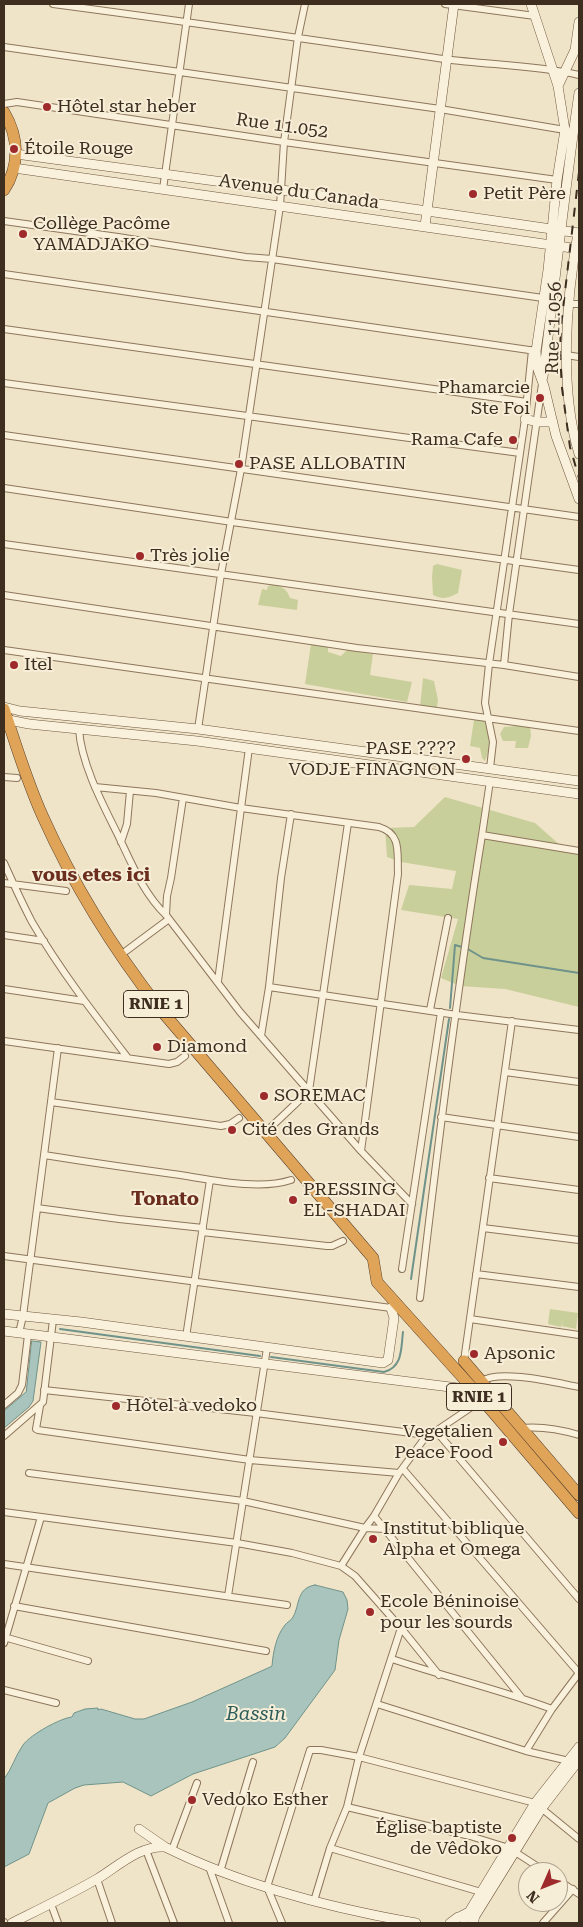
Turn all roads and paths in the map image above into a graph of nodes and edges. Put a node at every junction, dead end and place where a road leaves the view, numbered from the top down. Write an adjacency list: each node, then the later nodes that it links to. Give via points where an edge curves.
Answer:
1 (53, 4): 7 (street)
2 (189, 4): 7 (street)
3 (305, 4): 9 (street)
4 (451, 4): 6 (street); 12 (street)
5 (531, 4): 6 (street)
6 (535, 16): 13 (street)
7 (186, 21): 9 (street); 14 (street)
8 (579, 22): 11 (street)
9 (298, 37): 12 (street); 18 (street)
10 (4, 47): 14 (street)
11 (577, 50): 15 (street)
12 (447, 59): 13 (street); 22 (street)
13 (551, 69): 15 (street); 17 (street)
14 (179, 72): 18 (street); 24 (street)
15 (565, 72): 16 (street); 17 (street)
16 (579, 75)
17 (558, 86): 20 (street)
18 (292, 88): 22 (street); 26 (street)
19 (579, 96): 20 (street); 40 (street)
20 (560, 97): 25 (street)
21 (4, 104): 24 (street, Rue 11.052, via 17,102)
22 (440, 109): 25 (street); 28 (street)
23 (4, 112): 27 (highway, via 14,132)
24 (172, 126): 26 (street, Rue 11.052); 30 (street)
25 (565, 130): 31 (street)
26 (284, 142): 28 (street, Rue 11.052); 34 (street)
27 (16, 154): 29 (highway); 30 (street, Avenue du Canada)
28 (433, 162): 31 (street, Rue 11.052); 36 (street)
29 (14, 168): 32 (street, Avenue du Canada); 33 (highway)
30 (165, 175): 32 (street); 34 (street, Avenue du Canada)
31 (557, 180): 39 (street)
32 (163, 189): 35 (street, Avenue du Canada)
33 (4, 190)
34 (282, 190): 35 (street); 36 (street, Avenue du Canada)
35 (280, 206): 38 (street, Avenue du Canada); 45 (street)
36 (427, 212): 38 (street); 39 (street, Avenue du Canada)
37 (4, 221): 45 (street, via 246,258)
38 (425, 226): 42 (street, Avenue du Canada)
39 (552, 228): 40 (street, Avenue du Canada); 42 (street)
40 (561, 230): 41 (street, Avenue du Canada); 43 (street)
41 (579, 231): 44 (street, Rue 11.056)
42 (550, 246): 43 (street, Avenue du Canada); 47 (street)
43 (560, 247): 44 (street, Avenue du Canada); 56 (street)
44 (577, 249): 48 (street, Rue 11.056)
45 (272, 259): 47 (street); 50 (street)
46 (4, 274): 50 (street)
47 (543, 298): 52 (street)
48 (569, 304): 49 (street); 53 (street, Rue 11.056)
49 (579, 304)
50 (264, 312): 52 (street); 55 (street)
51 (4, 329): 55 (street)
52 (534, 350): 56 (street); 58 (street)
53 (566, 354): 54 (street); 59 (street, Rue 11.056)
54 (579, 357)
55 (256, 364): 58 (street); 60 (street)
56 (542, 380): 62 (street); 63 (street)
57 (4, 383): 60 (street)
58 (527, 402): 61 (street)
59 (575, 412): 66 (street, Rue 11.056)
60 (249, 416): 65 (street); 67 (street)
61 (525, 419): 62 (street); 65 (street)
62 (537, 422): 63 (street); 71 (street)
63 (553, 422): 69 (street)
64 (4, 436): 67 (street)
65 (520, 454): 70 (street)
66 (579, 454)
67 (241, 469): 70 (street); 73 (street)
68 (4, 488): 73 (street)
69 (579, 499)
70 (512, 508): 71 (street); 75 (street)
71 (524, 510): 72 (street); 76 (street)
72 (579, 517)
73 (232, 522): 75 (street); 78 (street)
74 (4, 544): 78 (street)
75 (505, 560): 76 (street); 80 (street)
76 (517, 561): 77 (street); 81 (street)
77 (579, 570)
78 (221, 574): 80 (street); 83 (street)
79 (4, 595): 83 (street)
80 (497, 613): 81 (street); 85 (street)
81 (509, 614): 82 (street); 86 (street)
82 (579, 624)
83 (213, 626): 85 (street); 88 (street)
84 (4, 650): 88 (street)
85 (489, 664): 86 (street); 90 (street, via 485,703)
86 (504, 665): 87 (street)
87 (579, 676)
88 (205, 680): 90 (street); 92 (street)
89 (5, 714): 91 (street, via 29,724); 92 (street, via 20,711); 164 (highway, RNIE 1, via 47,825 81,891 120,955 160,1009 373,1258 377,1282)
90 (487, 718): 93 (street); 95 (street, via 493,742)
91 (79, 729): 94 (street); 100 (street)
92 (198, 730): 95 (street)
93 (579, 731)
94 (249, 748): 98 (street); 104 (street)
95 (490, 768): 99 (street)
96 (4, 777): 97 (street)
97 (16, 778)
98 (490, 781): 102 (street); 107 (street)
99 (579, 781)
100 (95, 787): 101 (street); 108 (street)
101 (130, 791): 103 (street); 108 (street, via 127,824)
102 (579, 794)
103 (183, 798): 104 (street); 114 (street, via 167,896)
104 (241, 808): 105 (street); 119 (street)
105 (291, 814): 106 (street); 120 (street)
106 (348, 823): 122 (street); 124 (street, via 387,830 396,839 398,874)
107 (482, 835): 109 (street); 127 (street)
108 (121, 842): 114 (street, via 157,906)
109 (579, 851)
110 (4, 863): 112 (street)
111 (4, 883): 112 (street)
112 (13, 884): 113 (street); 117 (street)
113 (66, 891)
114 (168, 917): 118 (street); 119 (street)
115 (448, 918): 125 (street)
116 (4, 935): 117 (street)
117 (44, 941): 123 (street)
118 (126, 951)
119 (218, 981): 130 (street)
120 (269, 987): 122 (street); 130 (street)
121 (4, 989): 123 (street)
122 (323, 994): 124 (street); 138 (street)
123 (84, 1001): 135 (street)
124 (381, 1003): 125 (street); 145 (street)
125 (430, 1010): 126 (street)
126 (441, 1012): 127 (street); 151 (street)
127 (457, 1015): 128 (street); 140 (street)
128 (512, 1021): 129 (street); 136 (street)
129 (579, 1030)
130 (261, 1036): 138 (street)
131 (4, 1041): 132 (street); 133 (street)
132 (4, 1046)
133 (58, 1048): 135 (street); 139 (street)
134 (186, 1056): 135 (street, via 169,1064)
135 (128, 1058)
136 (505, 1072): 137 (street); 142 (street)
137 (579, 1082)
138 (309, 1091): 143 (street); 145 (street)
139 (51, 1102): 141 (street, via 221,1126); 146 (street)
140 (441, 1117): 142 (street); 163 (street)
141 (239, 1118)
142 (497, 1125): 144 (street); 147 (street)
143 (270, 1128)
144 (579, 1137)
145 (360, 1151): 151 (street)
146 (44, 1155): 148 (street); 152 (street)
147 (489, 1178): 150 (street); 153 (street)
148 (210, 1180): 149 (street, via 266,1186); 154 (street)
149 (291, 1180)
150 (579, 1190)
151 (412, 1204): 159 (street)
152 (37, 1208): 154 (street); 158 (street)
153 (482, 1228): 155 (street); 160 (street)
154 (203, 1230): 156 (street, via 327,1246); 161 (street)
155 (579, 1240)
156 (343, 1241)
157 (4, 1256): 158 (street)
158 (30, 1260): 161 (street); 166 (street)
159 (402, 1269)
160 (476, 1274): 162 (street); 167 (street)
161 (195, 1282): 164 (street); 173 (street)
162 (579, 1287)
163 (420, 1298)
164 (394, 1306): 174 (street, via 388,1360 383,1363); 177 (highway, RNIE 1)
165 (4, 1314): 166 (street)
166 (24, 1316): 168 (street); 170 (street)
167 (470, 1319): 171 (street); 175 (street)
168 (53, 1320): 172 (street); 173 (street)
169 (4, 1331): 170 (street)
170 (24, 1334): 172 (street); 181 (street, via 22,1385)
171 (579, 1334)
172 (50, 1337): 176 (street); 179 (street)
173 (186, 1337): 174 (street)
174 (267, 1348): 176 (street)
175 (464, 1360): 177 (highway, RNIE 1)
176 (264, 1364): 177 (street); 183 (street)
177 (478, 1385): 178 (street, via 487,1377 500,1376); 180 (highway, RNIE 1); 184 (highway, RNIE 1)
178 (579, 1386)
179 (44, 1390): 182 (street); 183 (street)
180 (482, 1400): 185 (street); 195 (highway, RNIE 1)
181 (4, 1405)
182 (40, 1406): 188 (street); 189 (street, via 38,1430)
183 (256, 1413): 186 (street); 189 (street)
184 (522, 1428): 187 (street, via 560,1429); 192 (highway, RNIE 1)
185 (436, 1431): 186 (street); 205 (street)
186 (427, 1435): 190 (street)
187 (579, 1435)
188 (4, 1436)
189 (250, 1460): 190 (street); 193 (street)
190 (401, 1471): 196 (street); 213 (street)
191 (29, 1472): 193 (street)
192 (579, 1495)
193 (243, 1501): 198 (street); 200 (street)
194 (4, 1512): 197 (street)
195 (579, 1513)
196 (374, 1516): 198 (street); 199 (street)
197 (41, 1517): 200 (street); 203 (street)
198 (365, 1528): 199 (street); 202 (street)
199 (385, 1529): 216 (street)
200 (237, 1543): 202 (street); 204 (street)
201 (4, 1564): 203 (street)
202 (341, 1566): 208 (street)
203 (25, 1567): 204 (street); 207 (street)
204 (228, 1596): 206 (street)
205 (579, 1599)
206 (287, 1605)
207 (14, 1606): 209 (street); 210 (street)
208 (401, 1628): 212 (street); 214 (street)
209 (4, 1639): 211 (street)
210 (266, 1651)
211 (88, 1660)
212 (392, 1660): 214 (street); 218 (street)
213 (579, 1673): 219 (street)
214 (439, 1675): 216 (street)
215 (4, 1690): 217 (street)
216 (521, 1697): 219 (street)
217 (56, 1702)
218 (377, 1704): 221 (street); 222 (street)
219 (552, 1709): 221 (street)
220 (579, 1747): 224 (street)
221 (526, 1751): 224 (street)
222 (359, 1757): 227 (street); 228 (street); 239 (street, via 310,1750)
223 (579, 1760): 227 (street)
224 (569, 1761): 227 (street)
225 (253, 1762): 236 (street)
226 (197, 1783): 230 (street)
227 (539, 1806): 229 (street); 232 (street)
228 (347, 1807): 231 (street); 232 (street, via 470,1836)
229 (579, 1839)
230 (169, 1848): 233 (street, via 154,1847); 233 (street, via 139,1829); 235 (street)
231 (330, 1848): 241 (street); 243 (street)
232 (512, 1850): 234 (street); 241 (street); 254 (street)
233 (144, 1851): 237 (street); 249 (street)
234 (531, 1862)
235 (209, 1867): 236 (street); 250 (street)
236 (220, 1872): 239 (street)
237 (97, 1879): 244 (street); 248 (street)
238 (568, 1886): 240 (street)
239 (268, 1887): 243 (street); 251 (street)
240 (573, 1889): 242 (street); 255 (street)
241 (481, 1892): 245 (street, via 469,1912)
242 (579, 1894)
243 (314, 1901): 252 (street)
244 (51, 1904): 246 (street); 247 (street)
245 (461, 1916): 253 (street); 254 (street)
246 (12, 1923)
247 (58, 1923)
248 (112, 1923)
249 (174, 1923)
250 (229, 1923)
251 (282, 1923)
252 (416, 1923)
253 (450, 1923)
254 (473, 1923)
255 (543, 1923)

